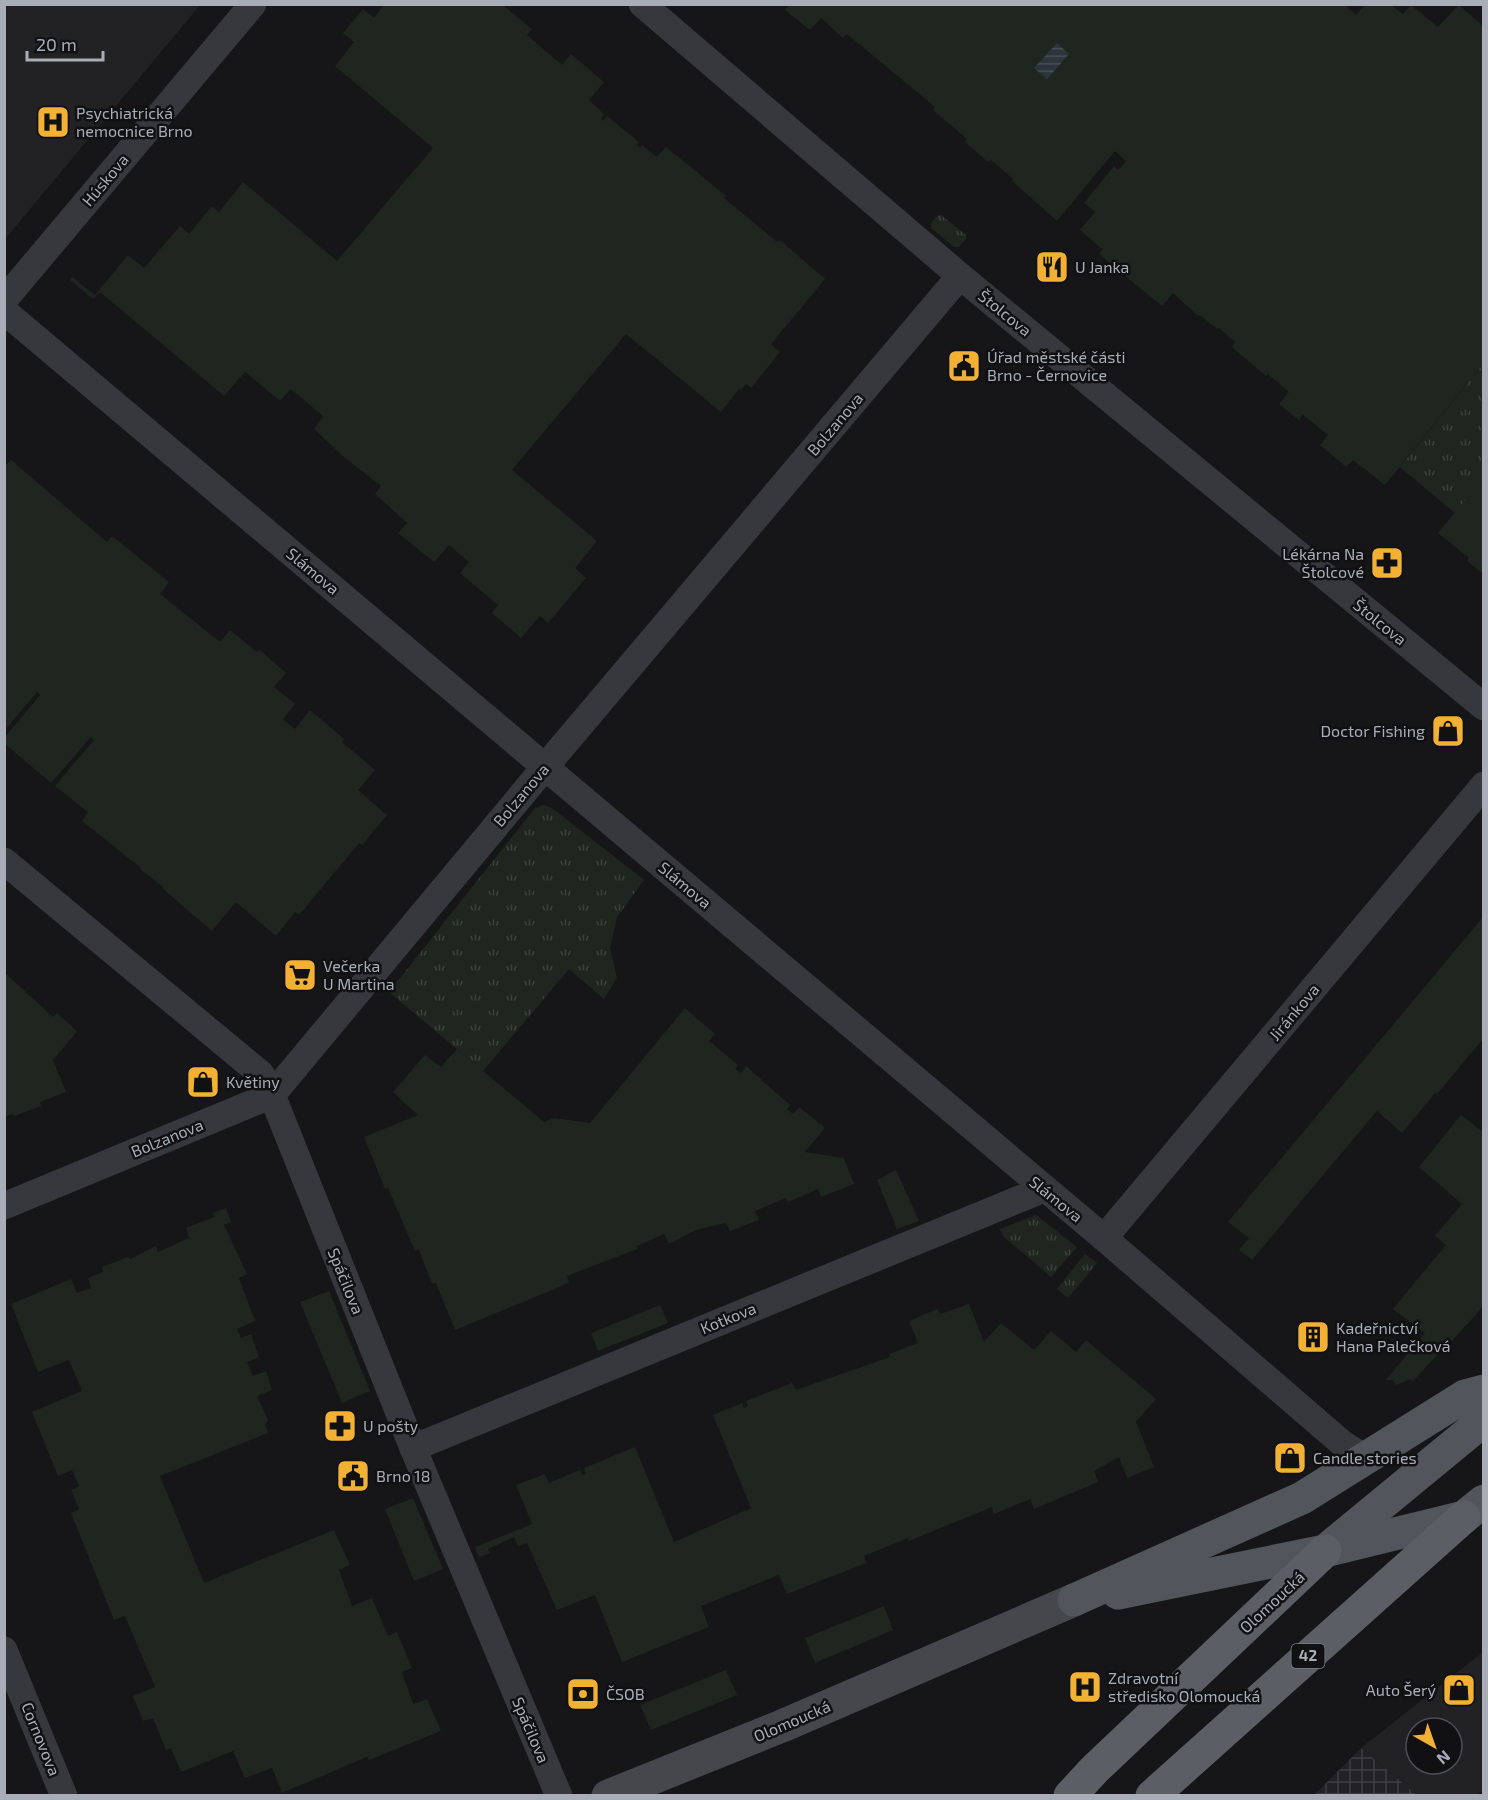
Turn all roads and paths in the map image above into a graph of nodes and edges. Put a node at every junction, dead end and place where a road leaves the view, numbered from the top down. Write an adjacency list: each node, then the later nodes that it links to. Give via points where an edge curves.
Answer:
1 (253, 4): 4 (street, Húskova)
2 (642, 4): 3 (street, Štolcova)
3 (960, 276): 6 (street, Štolcova); 7 (street, Bolzanova)
4 (4, 300)
5 (4, 311): 7 (street, Slámova)
6 (1484, 707)
7 (545, 767): 10 (street, Bolzanova); 11 (street, Slámova)
8 (1484, 785): 13 (street, Jiránkova)
9 (4, 861): 10 (street, Spáčilova, via 261,1074)
10 (272, 1095): 12 (street, Bolzanova); 16 (street, Spáčilova)
11 (1044, 1189): 13 (street, Slámova); 16 (street, Kotkova)
12 (4, 1206)
13 (1104, 1238): 17 (street, Slámova)
14 (1484, 1391): 17 (main road, via 1465,1396)
15 (1484, 1420): 19 (main road, Olomoucká)
16 (413, 1448): 23 (street, Spáčilova)
17 (1365, 1458): 20 (main road, via 1302,1498)
18 (1474, 1509): 19 (main road); 26 (highway, 42)
19 (1325, 1551): 20 (main road); 25 (highway, Olomoucká)
20 (1074, 1600): 24 (main road, Olomoucká)
21 (4, 1650): 22 (street, Cornovova)
22 (64, 1796)
23 (559, 1796)
24 (608, 1796)
25 (1070, 1796)
26 (1152, 1796)

